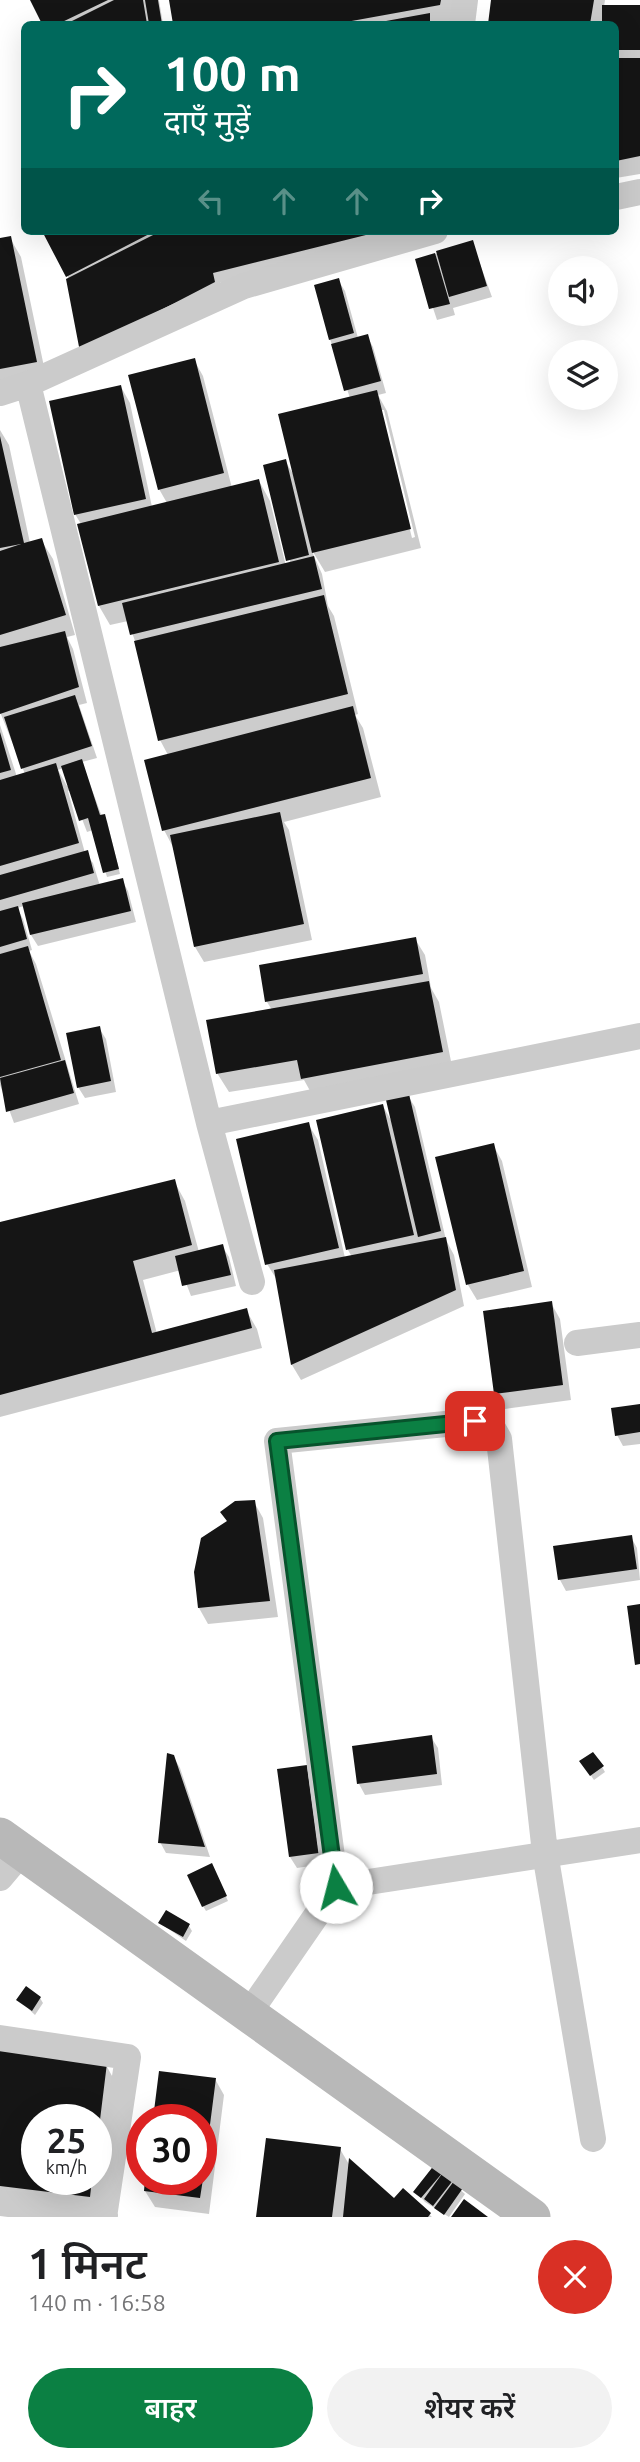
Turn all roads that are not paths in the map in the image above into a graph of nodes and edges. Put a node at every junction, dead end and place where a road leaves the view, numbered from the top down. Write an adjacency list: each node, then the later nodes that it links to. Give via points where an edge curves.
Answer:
1 (465, 0): 2 (street)
2 (462, 21)
3 (640, 192): 4 (street)
4 (619, 196)
5 (421, 235): 6 (street, via 244,286)
6 (28, 384): 7 (street); 9 (street)
7 (0, 393)
8 (640, 1036): 9 (street)
9 (209, 1122): 10 (street)
10 (252, 1282)
11 (640, 1335): 12 (street)
12 (577, 1343)
13 (640, 1840): 14 (street)
14 (545, 1853): 16 (street); 16 (street, via 499,1439 491,1425 475,1421 277,1441); 19 (street)
15 (7, 1855): 17 (main road)
16 (336, 1887): 17 (street)
17 (249, 2013): 22 (main road)
18 (0, 2038): 21 (street, via 128,2057)
19 (593, 2139)
20 (0, 2203): 21 (street)
21 (104, 2216)
22 (532, 2217)

